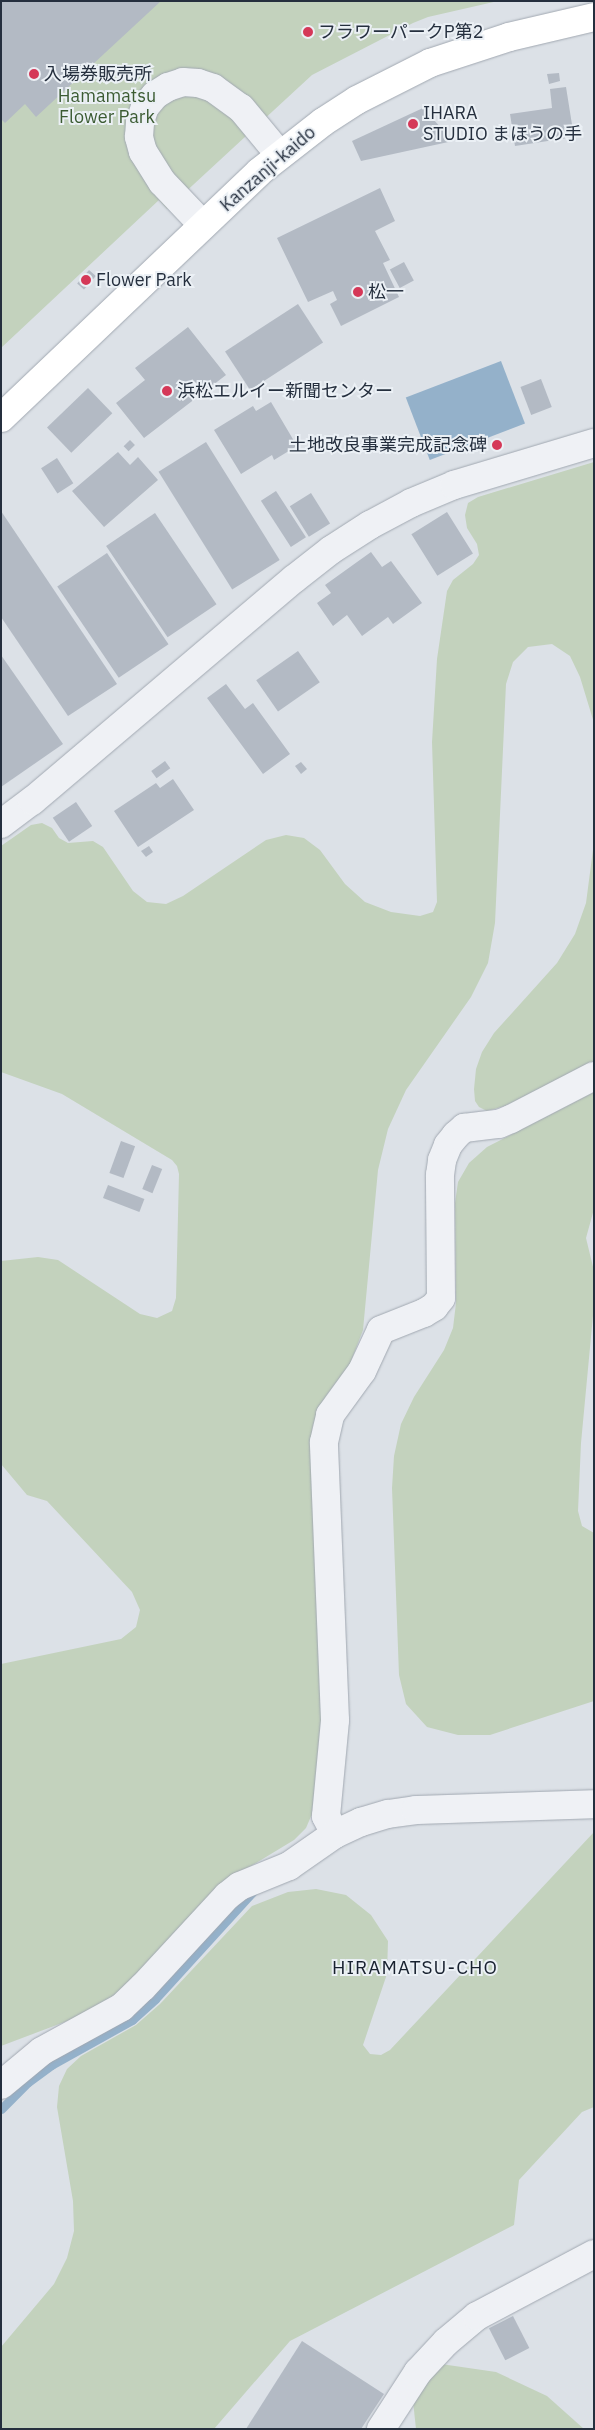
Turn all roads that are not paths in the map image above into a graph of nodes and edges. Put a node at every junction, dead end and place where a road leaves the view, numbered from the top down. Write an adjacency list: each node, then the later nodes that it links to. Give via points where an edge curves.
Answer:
1 (594, 18): 2 (main road, Kanzanji-kaido, via 509,37 430,63 357,100)
2 (280, 155): 3 (main road, Kanzanji-kaido); 3 (street, via 241,108 213,88 183,82 155,95 145,107 140,122 143,152 162,182)
3 (203, 225): 4 (main road, Kanzanji-kaido)
4 (1, 418)
5 (594, 443): 6 (street, via 454,485 411,503 339,545)
6 (1, 824)
7 (594, 1076): 9 (street, via 500,1124 464,1128 448,1145 440,1175 440,1298 424,1313 381,1330 362,1370 330,1415 324,1442 334,1720 326,1816)
8 (594, 1804): 9 (street, via 416,1810 388,1814)
9 (335, 1834): 10 (street, via 289,1866 233,1891 122,2007 42,2051)
10 (1, 2085)
11 (594, 2254): 12 (street, via 477,2316 418,2372)
12 (381, 2429)

